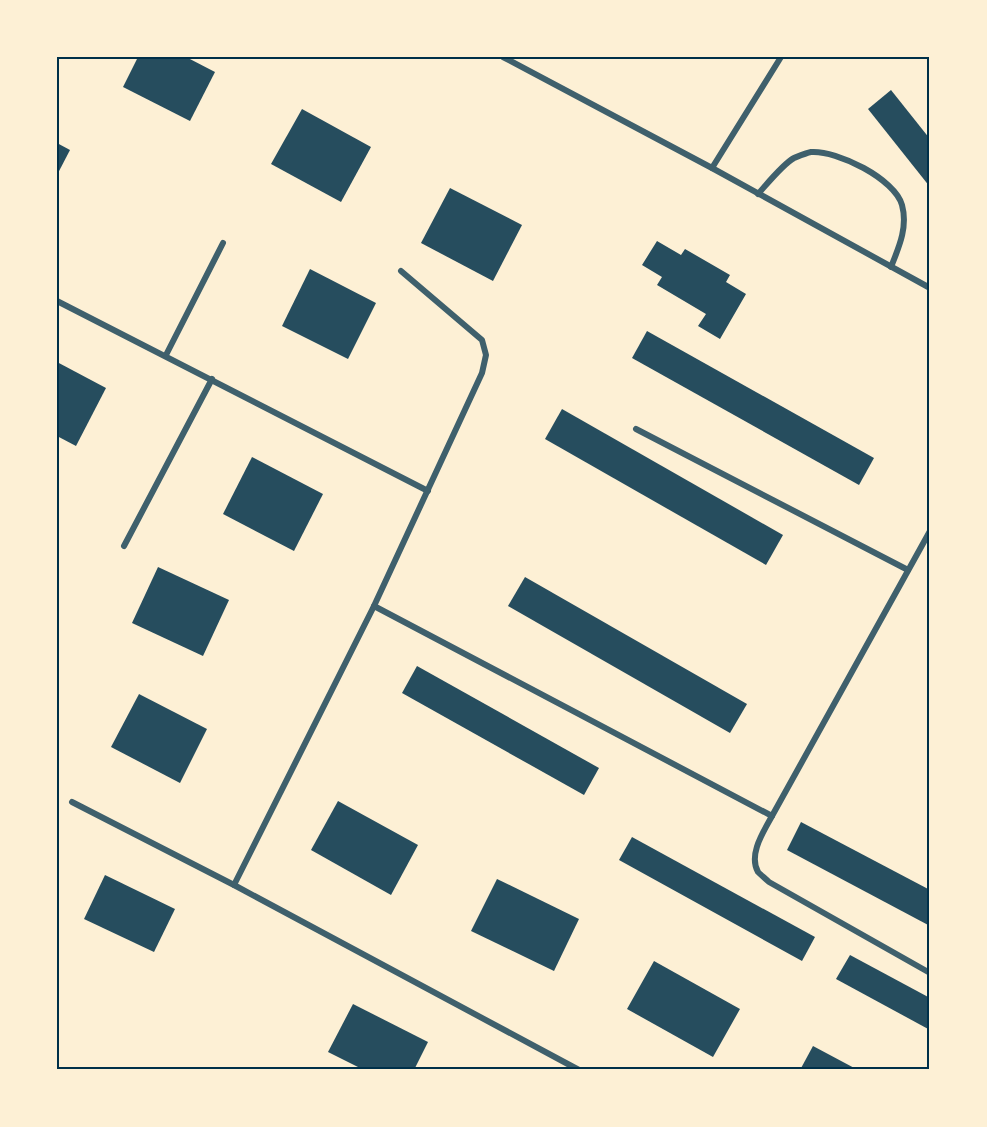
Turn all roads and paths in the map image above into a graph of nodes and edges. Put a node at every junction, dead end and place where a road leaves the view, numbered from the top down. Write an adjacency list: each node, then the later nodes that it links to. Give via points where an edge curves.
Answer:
1 (503, 57): 3 (street)
2 (782, 57): 3 (street)
3 (712, 168): 4 (street)
4 (758, 194): 6 (street); 6 (street, via 791,159 811,152 836,155 864,169 893,190 902,203 902,238)
5 (223, 243): 10 (street)
6 (891, 267): 8 (street)
7 (401, 271): 13 (street, via 482,340 486,355 482,373)
8 (930, 288)
9 (57, 301): 10 (street)
10 (165, 355): 11 (street)
11 (212, 379): 13 (street); 15 (street)
12 (636, 429): 16 (street)
13 (428, 491): 17 (street)
14 (930, 531): 16 (street)
15 (124, 546)
16 (908, 570): 19 (street)
17 (374, 606): 19 (street); 20 (street)
18 (72, 802): 20 (street)
19 (772, 816): 21 (street, via 757,846 758,872 769,882)
20 (234, 885): 22 (street)
21 (930, 972)
22 (579, 1070)

